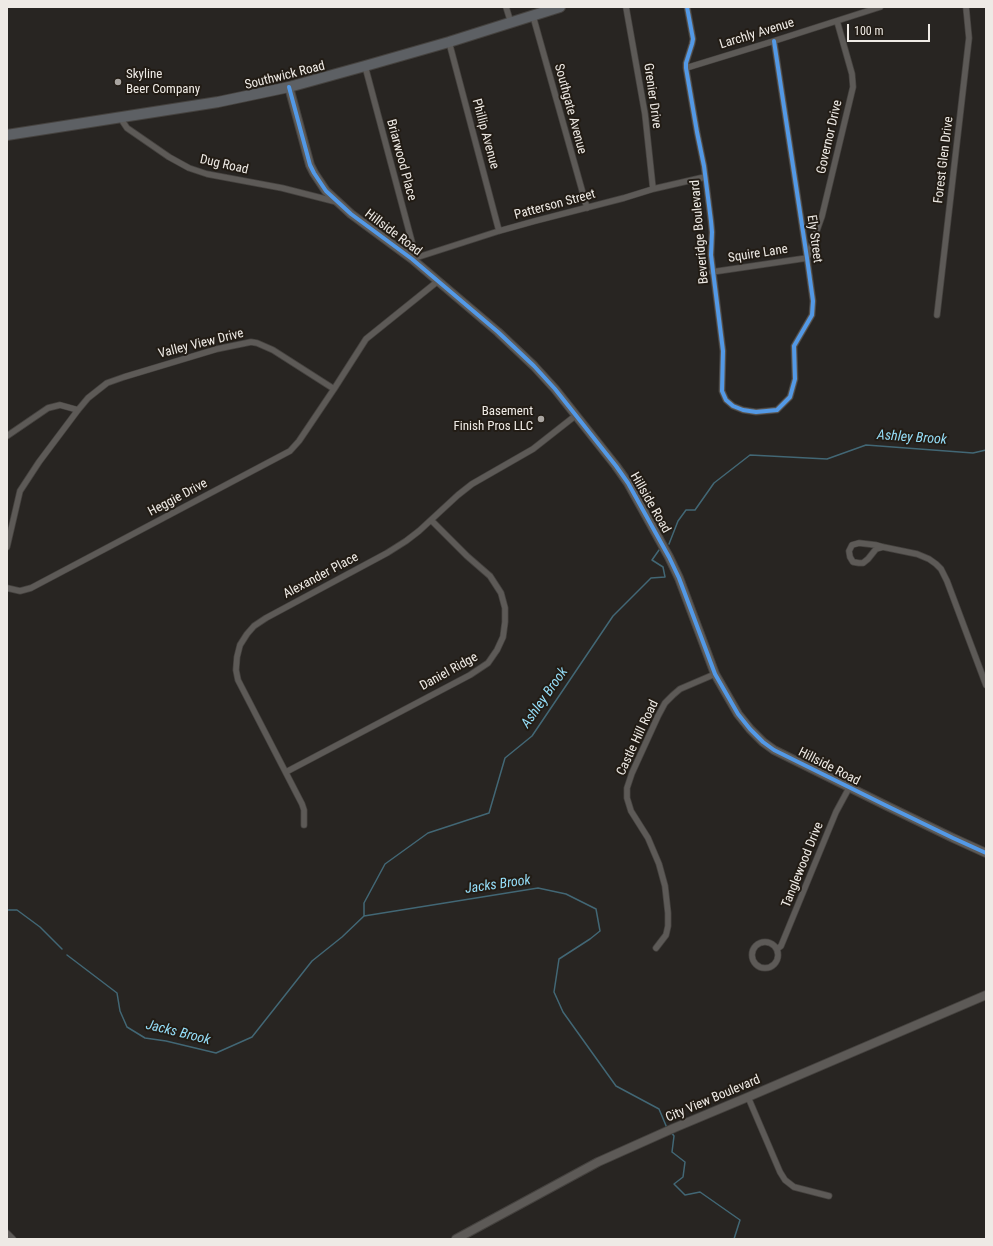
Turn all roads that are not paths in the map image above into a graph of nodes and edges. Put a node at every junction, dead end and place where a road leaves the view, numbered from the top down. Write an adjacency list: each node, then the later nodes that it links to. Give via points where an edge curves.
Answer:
1 (506, 7): 9 (street)
2 (560, 7): 7 (highway, Southwick Road)
3 (626, 7): 18 (street, Grenier Drive, via 645,114)
4 (687, 7): 13 (street, Beveridge Boulevard, via 693,39)
5 (880, 7): 8 (street, Larchly Avenue)
6 (966, 7): 26 (street, Forest Glen Drive, via 969,38)
7 (533, 16): 9 (highway, Southwick Road); 20 (street, Southgate Avenue)
8 (837, 21): 10 (street, Larchly Avenue); 22 (street, Governor Drive, via 852,74 853,87 822,216)
9 (511, 23): 11 (highway, Southwick Road)
10 (774, 41): 13 (street, Larchly Avenue); 22 (street, Ely Street)
11 (449, 42): 12 (highway, Southwick Road); 21 (street, Phillip Avenue)
12 (365, 66): 14 (highway, Southwick Road); 23 (street, Briarwood Place, via 413,246)
13 (686, 68): 17 (street, Beveridge Boulevard)
14 (289, 87): 15 (highway, Southwick Road, via 234,99); 19 (street, Hillside Road, via 304,147 314,173 326,191)
15 (121, 117): 16 (highway, Southwick Road); 19 (street, Dug Road, via 127,128 189,168)
16 (7, 135)
17 (705, 177): 18 (street, Patterson Street); 24 (street, Beveridge Boulevard, via 712,221)
18 (653, 189): 20 (street, Patterson Street)
19 (338, 202): 23 (street, Hillside Road)
20 (586, 208): 21 (street, Patterson Street)
21 (499, 231): 23 (street, Patterson Street)
22 (807, 258): 24 (street, Squire Lane); 29 (street, Ely Street, via 813,301 812,315 794,346 795,379 790,397 777,410)
23 (412, 260): 25 (street, Hillside Road)
24 (712, 272): 29 (street, Beveridge Boulevard, via 723,351 723,394 733,406)
25 (438, 281): 27 (street, via 366,339); 30 (street, Hillside Road, via 515,348 555,389)
26 (937, 315)
27 (334, 389): 28 (street, Valley View Drive, via 273,350 251,342 217,349 124,377 107,384 88,398); 35 (street, Heggie Drive, via 290,451 31,588 20,592)
28 (78, 410): 31 (street, via 60,405 48,408); 33 (street, Valley View Drive, via 20,491)
29 (756, 412)
30 (575, 416): 32 (street, Alexander Place, via 533,449 472,484); 36 (street, Hillside Road, via 628,483 666,551 676,570)
31 (7, 436)
32 (431, 520): 38 (street, Alexander Place, via 394,549 257,623 248,631 241,643 236,663 238,680); 38 (street, Daniel Ridge, via 490,576 501,593 505,622 503,637 497,650 488,663 470,675)
33 (7, 546)
34 (883, 547): 34 (street, via 859,543 852,546 849,551 850,557 853,562 863,563 876,549); 37 (street, via 923,556 941,569 948,581)
35 (7, 588)
36 (716, 674): 39 (street, Hillside Road, via 738,714 763,742); 42 (street, Castle Hill Road, via 680,689 673,695 658,716 627,788 631,811 648,838 665,886 668,926 666,935)
37 (986, 685)
38 (286, 772): 40 (street, Alexander Place, via 303,807)
39 (849, 788): 41 (street, Hillside Road); 43 (street, Tanglewood Drive, via 836,812 781,946)
40 (304, 825)
41 (986, 852)
42 (656, 948)
43 (777, 949): 43 (street, Tanglewood Drive, via 771,943 758,944 753,950 755,962 762,967 774,964 778,957)
44 (986, 995): 45 (street, City View Boulevard)
45 (748, 1097): 46 (street, via 785,1180 794,1187); 49 (street, City View Boulevard, via 598,1162)
46 (829, 1196)
47 (7, 1233): 48 (street)
48 (13, 1239)
49 (456, 1239)

